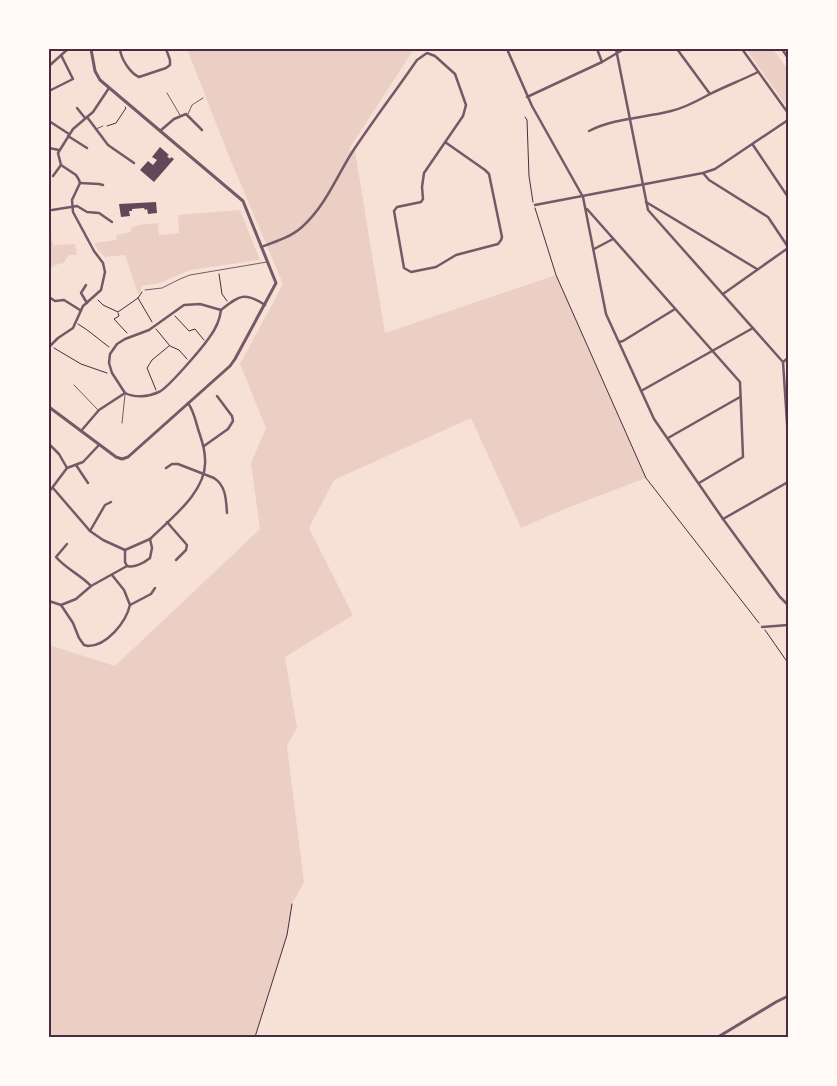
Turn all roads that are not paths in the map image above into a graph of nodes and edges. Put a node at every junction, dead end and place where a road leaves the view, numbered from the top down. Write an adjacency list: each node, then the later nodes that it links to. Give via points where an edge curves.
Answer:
1 (68, 49): 13 (street)
2 (91, 49): 18 (street, via 97,76)
3 (120, 49): 4 (street, via 121,55 139,77 170,65)
4 (166, 49)
5 (507, 49): 22 (street)
6 (597, 49): 15 (street)
7 (616, 49): 12 (street)
8 (624, 49): 12 (street)
9 (677, 49): 21 (street)
10 (742, 49): 17 (street)
11 (782, 49): 14 (street)
12 (617, 53): 15 (street); 29 (street)
13 (61, 55): 16 (street); 19 (street, via 73,79)
14 (788, 58)
15 (602, 62): 22 (street)
16 (49, 66)
17 (758, 72): 21 (street); 25 (street)
18 (109, 88): 28 (street); 35 (street)
19 (49, 91)
20 (167, 93): 27 (lane)
21 (710, 94): 29 (street, via 672,111)
22 (528, 97): 50 (street)
23 (203, 98): 26 (lane, via 192,105)
24 (77, 108): 28 (street)
25 (788, 113)
26 (188, 114): 27 (street); 34 (street)
27 (180, 115): 35 (street)
28 (86, 117): 33 (street); 37 (street)
29 (630, 120): 36 (street, via 601,125); 49 (street)
30 (788, 120): 39 (street)
31 (49, 121): 37 (street)
32 (103, 126): 33 (lane)
33 (96, 130): 43 (street, via 108,145)
34 (202, 130)
35 (160, 131): 59 (street, via 243,201)
36 (589, 131)
37 (69, 135): 41 (street); 42 (street)
38 (445, 142): 38 (street, via 424,173 421,202 397,207 394,211 404,268 409,272 436,267 452,256 494,245 501,240 489,174); 59 (street, via 464,114 466,105 455,74 427,53 417,60 365,134 316,213 296,232)
39 (753, 145): 45 (street, via 715,170); 51 (street)
40 (49, 148): 42 (street)
41 (87, 148)
42 (59, 150): 44 (street)
43 (134, 163)
44 (61, 165): 46 (street); 47 (street, via 76,175)
45 (703, 173): 49 (street); 60 (street, via 768,217)
46 (53, 176)
47 (80, 183): 48 (street); 54 (street)
48 (103, 185)
49 (642, 185): 50 (street); 52 (street)
50 (583, 197): 53 (street); 55 (street)
51 (788, 197)
52 (646, 202): 63 (street); 66 (street, via 648,210)
53 (534, 205)
54 (72, 206): 56 (street); 57 (street, via 98,213); 68 (street, via 105,267 103,285)
55 (586, 208): 58 (street); 61 (street)
56 (52, 210)
57 (112, 222)
58 (613, 239): 61 (street); 70 (street)
59 (261, 247): 62 (street)
60 (788, 248): 63 (street)
61 (594, 249): 74 (street, via 606,314)
62 (267, 262): 65 (lane, via 219,269 180,278 162,288); 69 (street, via 276,283)
63 (757, 269): 66 (street)
64 (86, 285): 68 (street, via 81,293)
65 (145, 290)
66 (723, 294): 73 (street)
67 (49, 297): 71 (street, via 64,300)
68 (87, 303): 71 (street)
69 (265, 305): 72 (street, via 248,296 236,298); 84 (street, via 230,366)
70 (675, 309): 74 (street); 76 (street)
71 (80, 310): 75 (street, via 70,331)
72 (221, 310): 81 (street, via 206,342 169,384 156,393 140,396); 81 (street, via 200,304 184,305 155,326 121,341 113,349 109,363)
73 (753, 328): 76 (street); 78 (street)
74 (619, 342): 80 (street)
75 (50, 346)
76 (713, 350): 80 (street); 83 (street, via 740,382)
77 (788, 358): 78 (street)
78 (783, 362): 90 (street)
79 (74, 386): 86 (lane)
80 (641, 391): 89 (street, via 654,419)
81 (125, 393): 86 (street); 87 (lane)
82 (217, 396): 93 (street, via 233,421 228,429)
83 (741, 397): 89 (street); 100 (street, via 743,457)
84 (188, 403): 92 (street, via 132,455 116,457); 93 (street)
85 (49, 407): 88 (street)
86 (99, 410): 88 (street)
87 (122, 424)
88 (81, 431): 92 (street)
89 (668, 438): 100 (street)
90 (788, 438)
91 (49, 444): 95 (street)
92 (99, 444): 94 (street)
93 (204, 446): 97 (street)
94 (76, 465): 95 (street); 99 (street)
95 (66, 468): 101 (street)
96 (166, 468): 97 (street, via 178,464)
97 (203, 474): 104 (street, via 218,481 226,494); 106 (street, via 199,486)
98 (788, 482): 105 (street)
99 (88, 483)
100 (699, 484): 105 (street)
101 (53, 488): 102 (street); 107 (street)
102 (49, 492)
103 (111, 502): 107 (street, via 105,505)
104 (227, 513)
105 (723, 519): 119 (street)
106 (167, 522): 108 (street); 111 (street, via 187,545)
107 (90, 530): 110 (street, via 102,540)
108 (150, 539): 110 (street); 112 (street, via 150,558 132,567)
109 (67, 544): 114 (street, via 56,557)
110 (125, 550): 112 (street)
111 (176, 560)
112 (126, 566): 113 (street)
113 (112, 575): 114 (street); 118 (street, via 124,590)
114 (91, 586): 117 (street, via 76,599)
115 (156, 588): 118 (street)
116 (49, 601): 117 (street)
117 (61, 605): 118 (street, via 84,645 93,646 108,637 125,619)
118 (130, 605)
119 (788, 605)
120 (788, 625): 121 (street)
121 (762, 627)
122 (788, 996): 123 (street)
123 (718, 1037)

